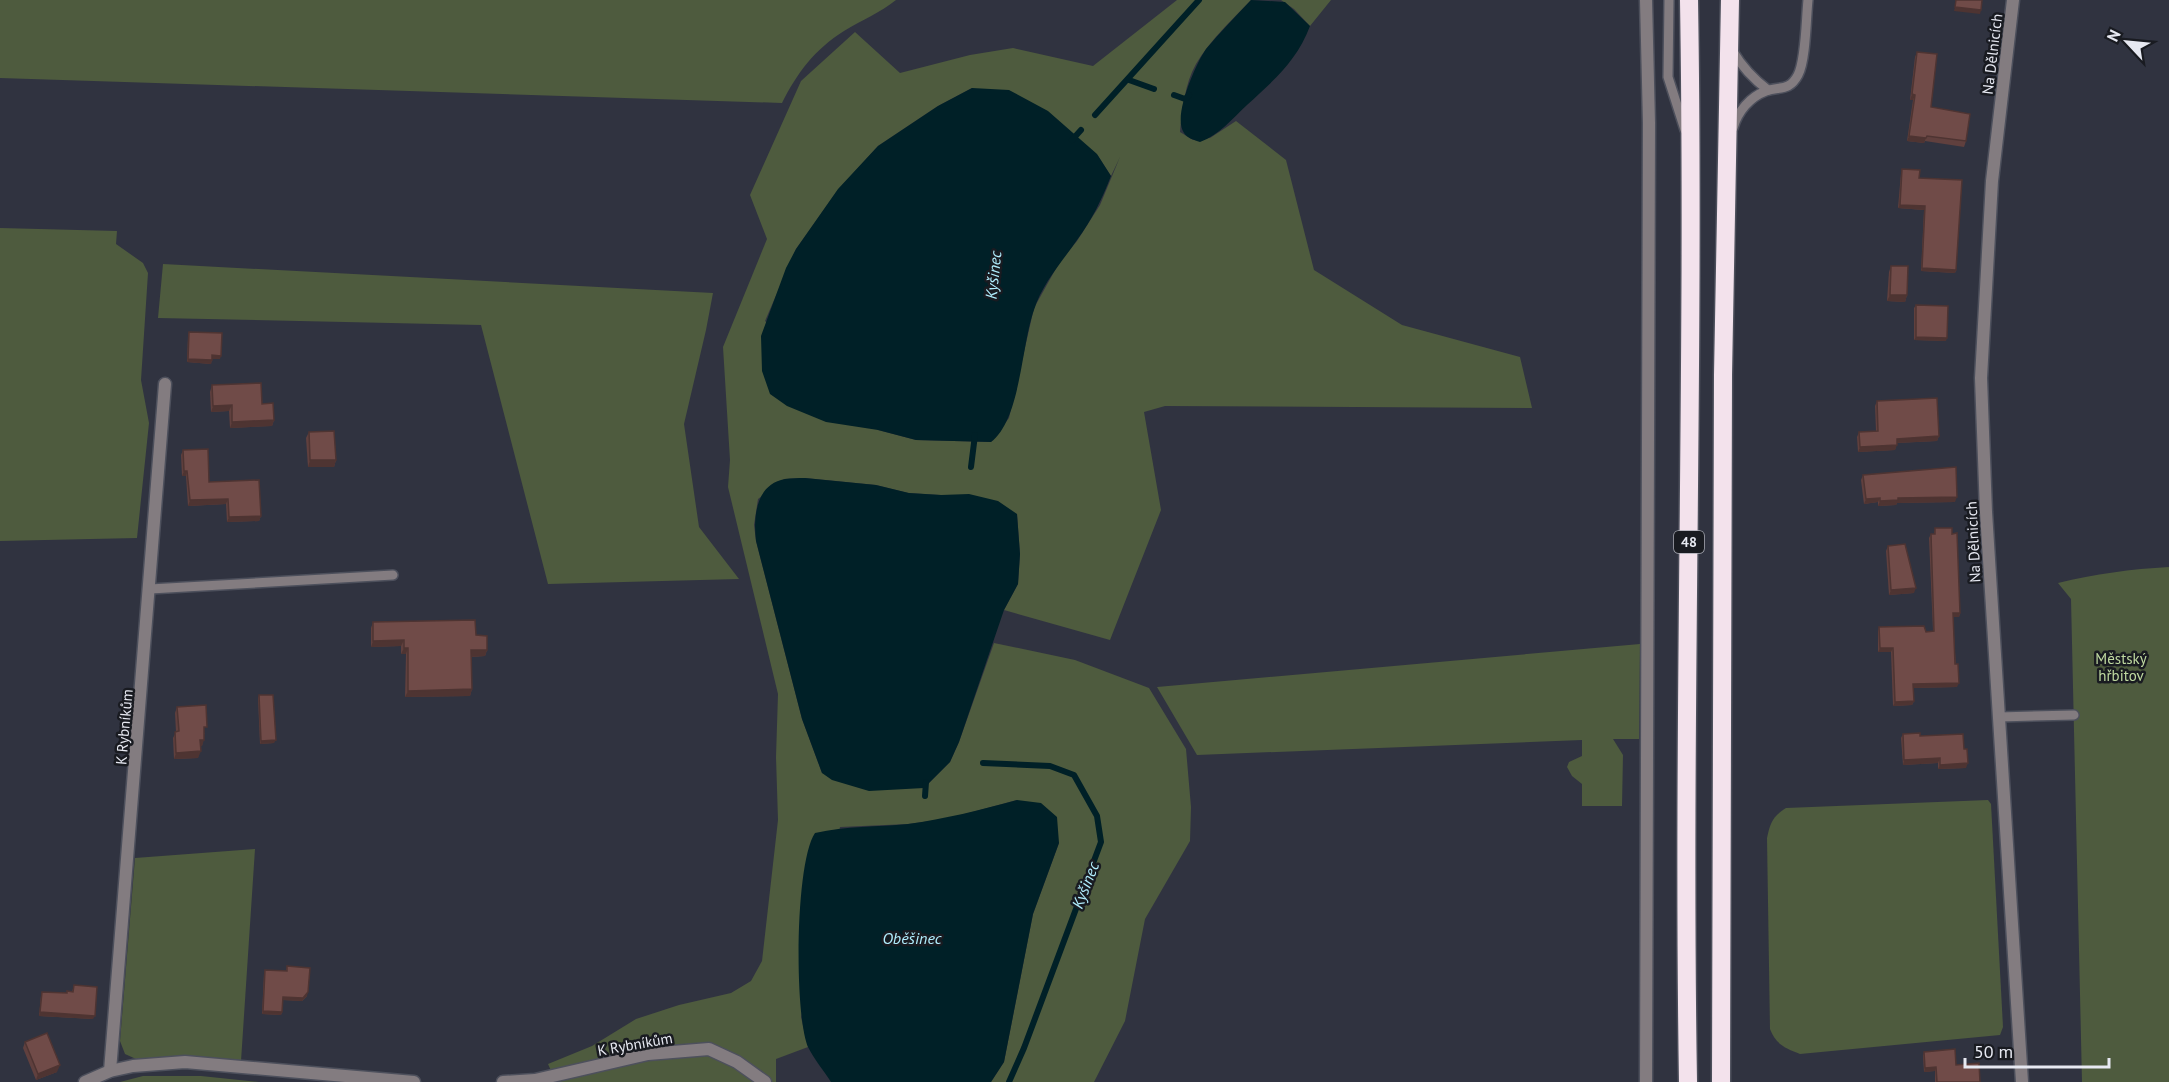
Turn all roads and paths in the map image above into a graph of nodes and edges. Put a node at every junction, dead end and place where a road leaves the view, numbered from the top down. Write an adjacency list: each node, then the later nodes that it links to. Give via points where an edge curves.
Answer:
1 (1646, 0): 21 (street)
2 (1669, 0): 9 (lane, via 1668,77)
3 (1689, 0): 9 (highway, 48)
4 (1730, 0): 7 (highway, 48)
5 (1808, 0): 8 (lane, via 1799,74 1780,90)
6 (2013, 0): 15 (street, Na Dělnicích, via 1992,181 1981,378)
7 (1729, 29): 8 (lane, via 1740,65); 10 (highway, 48)
8 (1768, 90): 10 (lane, via 1744,106)
9 (1691, 151): 22 (highway, 48)
10 (1727, 152): 23 (highway, 48)
11 (165, 384): 13 (street, K Rybníkům)
12 (393, 575): 13 (lane)
13 (150, 589): 16 (street, K Rybníkům)
14 (2074, 715): 15 (lane)
15 (1999, 717): 24 (street, Na Dělnicích)
16 (110, 1071): 17 (street); 18 (street, via 185,1062)
17 (85, 1082)
18 (414, 1082)
19 (503, 1082): 20 (street, K Rybníkům, via 534,1080 648,1054 709,1049 737,1062)
20 (765, 1082)
21 (1646, 1082)
22 (1688, 1082)
23 (1721, 1082)
24 (2022, 1082)

